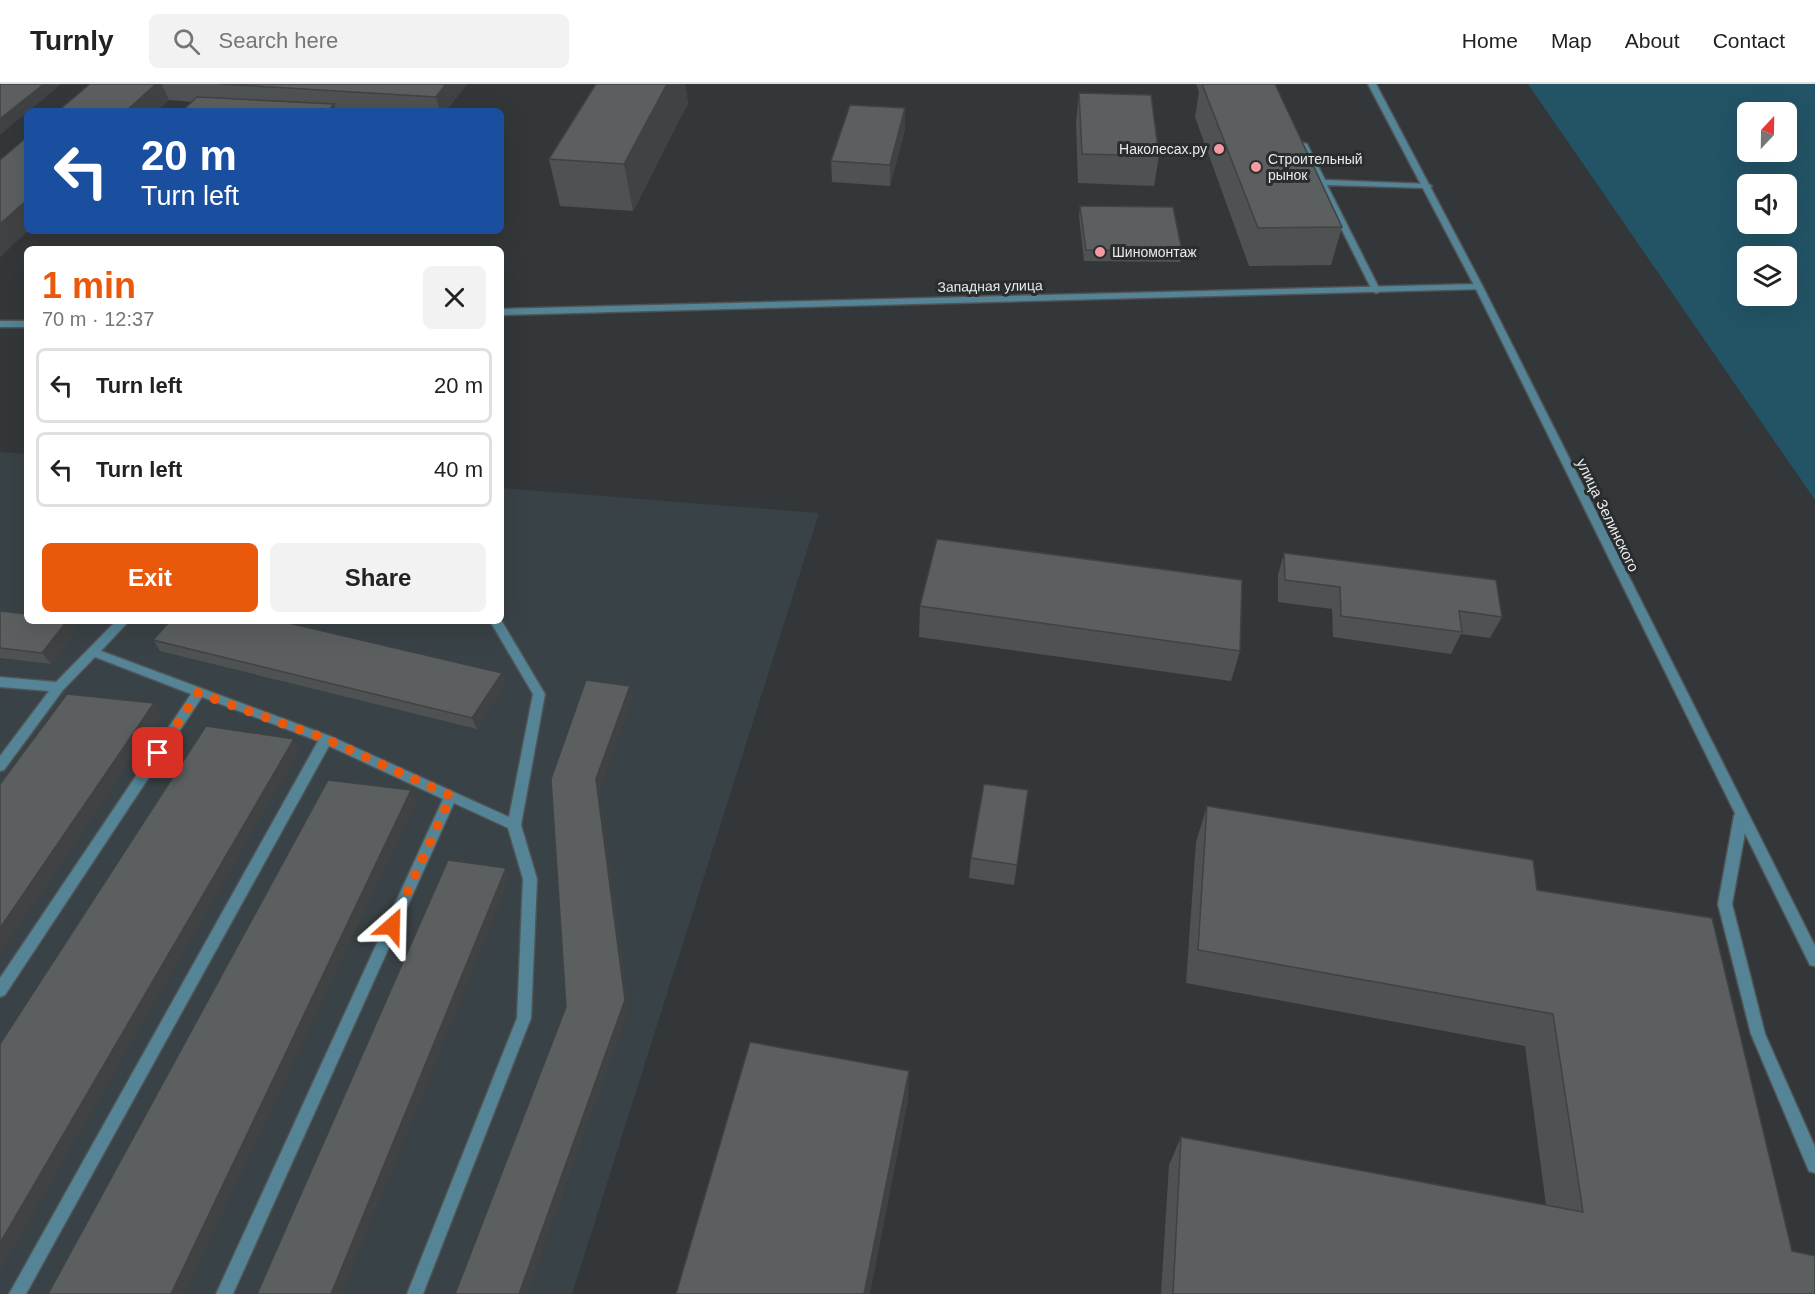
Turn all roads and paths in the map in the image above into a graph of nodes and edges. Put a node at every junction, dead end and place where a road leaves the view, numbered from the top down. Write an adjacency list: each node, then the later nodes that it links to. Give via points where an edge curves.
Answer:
1 (1372, 84): 4 (street, улица Зелинского)
2 (1298, 133): 3 (street)
3 (1322, 182): 4 (street); 6 (street)
4 (1428, 186): 5 (street, улица Зелинского)
5 (1479, 287): 6 (street, Западная улица); 19 (street, улица Зелинского)
6 (1376, 290): 7 (street, Западная улица)
7 (504, 312)
8 (0, 324): 9 (street)
9 (24, 324)
10 (120, 624): 12 (street)
11 (498, 624): 20 (street, via 538,693)
12 (93, 652): 14 (street); 15 (street)
13 (0, 682): 14 (street)
14 (59, 687): 17 (street)
15 (198, 693): 16 (street); 22 (street)
16 (326, 739): 18 (street); 24 (street)
17 (0, 766)
18 (451, 796): 20 (street); 25 (street)
19 (1741, 816): 21 (street, улица Зелинского); 23 (street, via 1725,904 1758,1034)
20 (514, 825): 26 (street, via 530,879 524,1018)
21 (1815, 960)
22 (0, 990)
23 (1815, 1165)
24 (16, 1294)
25 (224, 1294)
26 (415, 1294)

